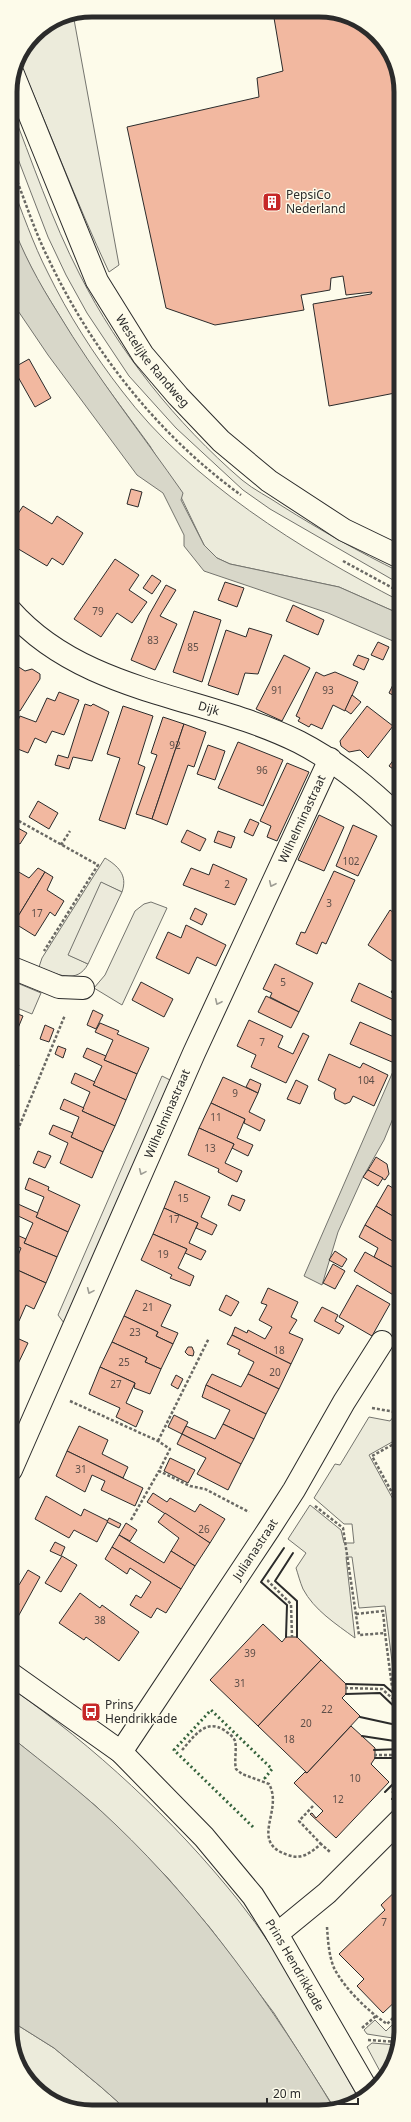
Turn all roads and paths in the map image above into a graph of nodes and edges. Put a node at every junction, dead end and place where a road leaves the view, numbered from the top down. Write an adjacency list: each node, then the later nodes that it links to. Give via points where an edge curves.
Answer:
1 (17, 85): 2 (street, Westelijke Randweg, via 97,281 143,355 221,441 269,480 344,530)
2 (394, 554)
3 (17, 616): 4 (street, Dijk, via 57,649 96,670 247,722 299,742)
4 (330, 760): 5 (street, Dijk, via 373,792); 14 (street, Wilhelminastraat, one-way to 14, via 194,1053)
5 (394, 812)
6 (17, 820): 8 (path)
7 (70, 831): 8 (path)
8 (61, 845): 9 (path, via 98,865)
9 (20, 971): 10 (street, via 59,987)
10 (78, 988): 11 (path, via 71,999)
11 (17, 1132)
12 (209, 1338): 15 (path)
13 (382, 1342): 19 (street, Julianastraat)
14 (46, 1390): 15 (path); 17 (street, Wilhelminastraat)
15 (158, 1441): 18 (path, via 170,1449)
16 (394, 1444): 20 (path, via 372,1456)
17 (17, 1454)
18 (159, 1471): 21 (path); 22 (path, via 190,1486 205,1489)
19 (294, 1490): 22 (street, Julianastraat); 24 (path, via 344,1528)
20 (394, 1496)
21 (131, 1520)
22 (272, 1525): 32 (street, Julianastraat)
23 (272, 1575): 26 (path, via 268,1581 291,1604)
24 (356, 1614): 25 (path, via 359,1635); 25 (path, via 383,1611)
25 (385, 1633): 29 (path)
26 (292, 1637)
27 (17, 1678): 32 (street, Prins Hendrikkade)
28 (345, 1688): 30 (path, via 382,1689)
29 (394, 1688)
30 (394, 1700)
31 (182, 1750): 39 (path, via 203,1727 210,1725 230,1734 235,1742 236,1769 242,1774 269,1784 272,1789 274,1800 267,1838 272,1847 281,1853 302,1857 310,1854)
32 (121, 1752): 42 (street, Prins Hendrikkade, via 204,1837 252,1896)
33 (374, 1755): 34 (path)
34 (394, 1755)
35 (394, 1792): 36 (path)
36 (390, 1796)
37 (313, 1806): 39 (path, via 299,1821)
38 (394, 1826): 40 (street)
39 (321, 1844): 40 (path)
40 (350, 1870): 41 (street)
41 (326, 1893): 42 (street); 43 (path, via 328,1942 335,1969 352,1992)
42 (277, 1934): 48 (street, Prins Hendrikkade)
43 (376, 2016): 44 (path, via 387,2024); 45 (path)
44 (394, 2017)
45 (362, 2027)
46 (372, 2040): 47 (path)
47 (393, 2042)
48 (366, 2088)

